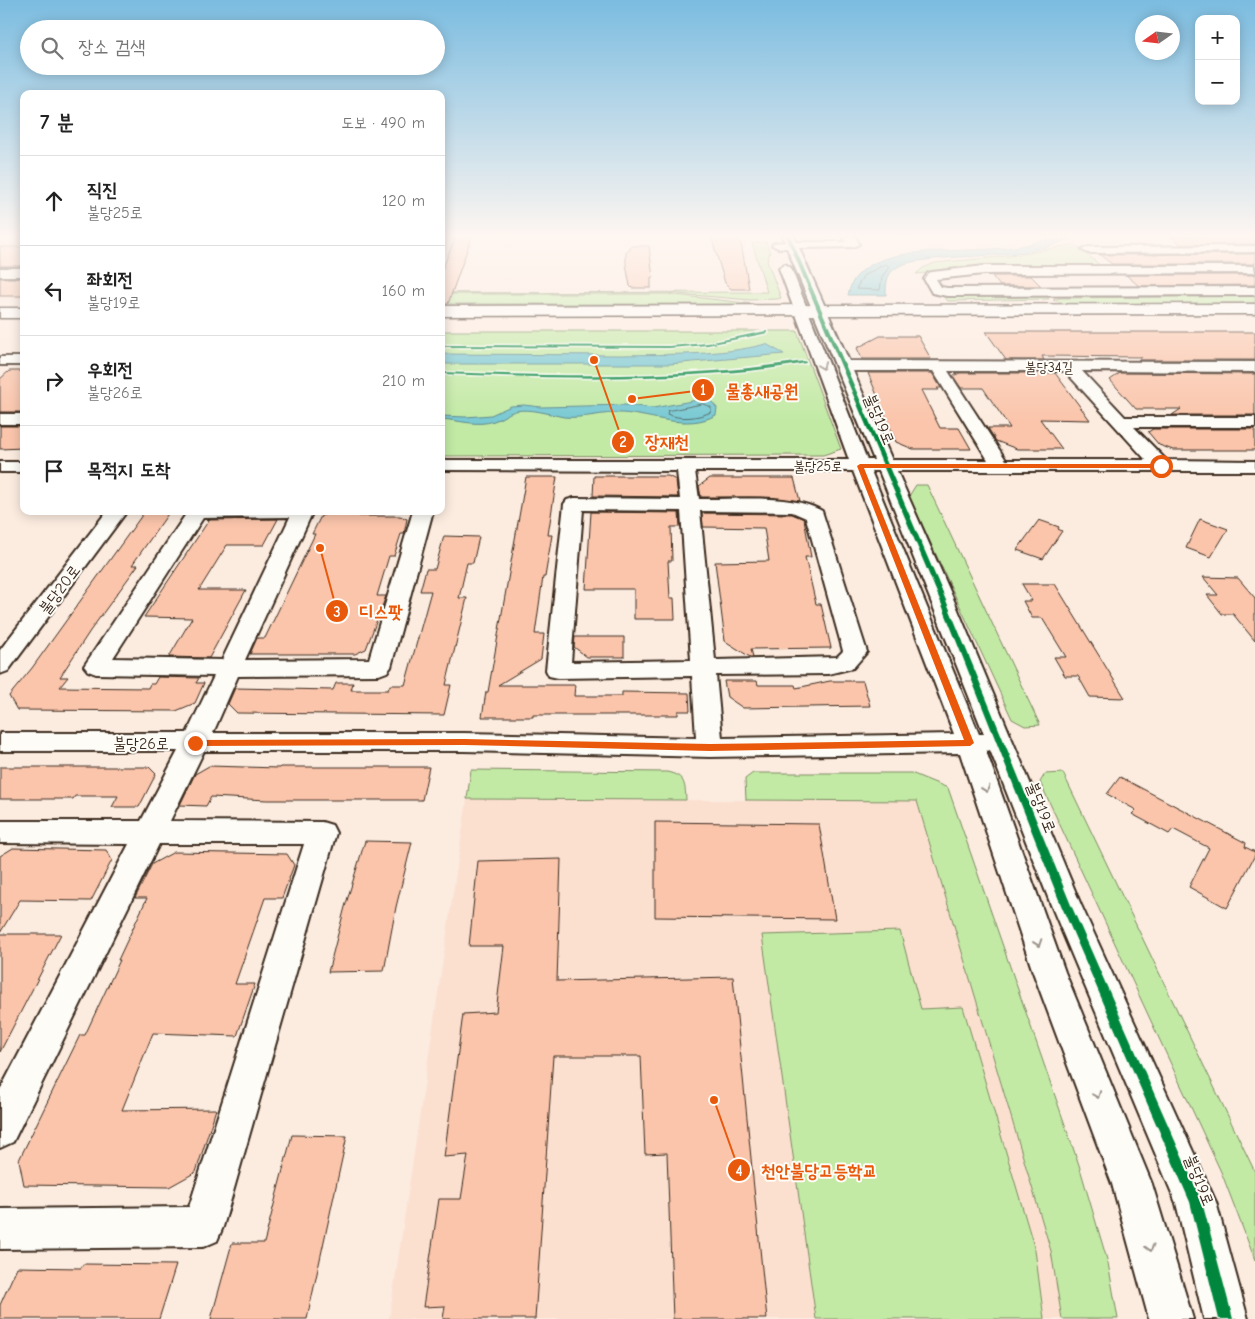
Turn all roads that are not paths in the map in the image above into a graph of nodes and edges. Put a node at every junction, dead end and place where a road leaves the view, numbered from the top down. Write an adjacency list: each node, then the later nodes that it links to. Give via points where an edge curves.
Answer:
1 (803, 298): 7 (street)
2 (806, 298): 7 (street)
3 (1255, 309): 7 (main road)
4 (445, 312): 7 (main road)
5 (0, 313): 6 (main road)
6 (20, 313)
7 (811, 315): 8 (main road); 9 (main road); 14 (street, 불당19로); 24 (street, 불당19로, one-way to 24)
8 (1255, 322)
9 (445, 323)
10 (0, 324): 11 (main road)
11 (20, 324)
12 (0, 360): 13 (street)
13 (20, 360)
14 (843, 366): 15 (street, 불당34길); 25 (street, 불당19로)
15 (938, 366): 16 (street, 불당34길); 30 (street)
16 (1070, 367): 17 (street, 불당34길); 20 (street)
17 (1255, 367)
18 (0, 419): 19 (street)
19 (20, 419)
20 (1121, 422): 21 (street); 26 (street)
21 (1255, 422)
22 (445, 465): 23 (street, 불당25로)
23 (685, 465): 24 (street, 불당25로); 31 (street)
24 (860, 466): 25 (street, 불당25로); 41 (street, 불당19로)
25 (885, 466): 30 (street, 불당25로); 41 (street, 불당19로)
26 (1161, 466): 27 (street, 불당25로); 30 (street, 불당25로)
27 (1255, 466)
28 (0, 467): 29 (street)
29 (20, 467)
30 (1001, 467)
31 (690, 505): 38 (street); 38 (street, via 792,506 815,515 855,652 845,663 828,666); 38 (street, via 574,504 558,670)
32 (114, 515): 36 (street, 불당20로)
33 (195, 515): 37 (street, via 96,666)
34 (301, 515): 37 (street)
35 (422, 515): 37 (street, via 379,666)
36 (0, 666)
37 (232, 668): 40 (street)
38 (703, 668): 42 (street)
39 (0, 742): 40 (street, 불당26로)
40 (195, 743): 42 (street, 불당26로, via 464,742); 44 (street)
41 (986, 743): 42 (street, 불당26로); 47 (street, 불당19로, one-way to 47, via 1048,972 1132,1184); 48 (street, 불당19로, via 1066,905 1196,1202)
42 (710, 748)
43 (0, 832): 44 (street)
44 (149, 833): 45 (street); 46 (street, via 322,833 203,1227)
45 (0, 1129)
46 (0, 1229)
47 (1171, 1319)
48 (1226, 1319)

